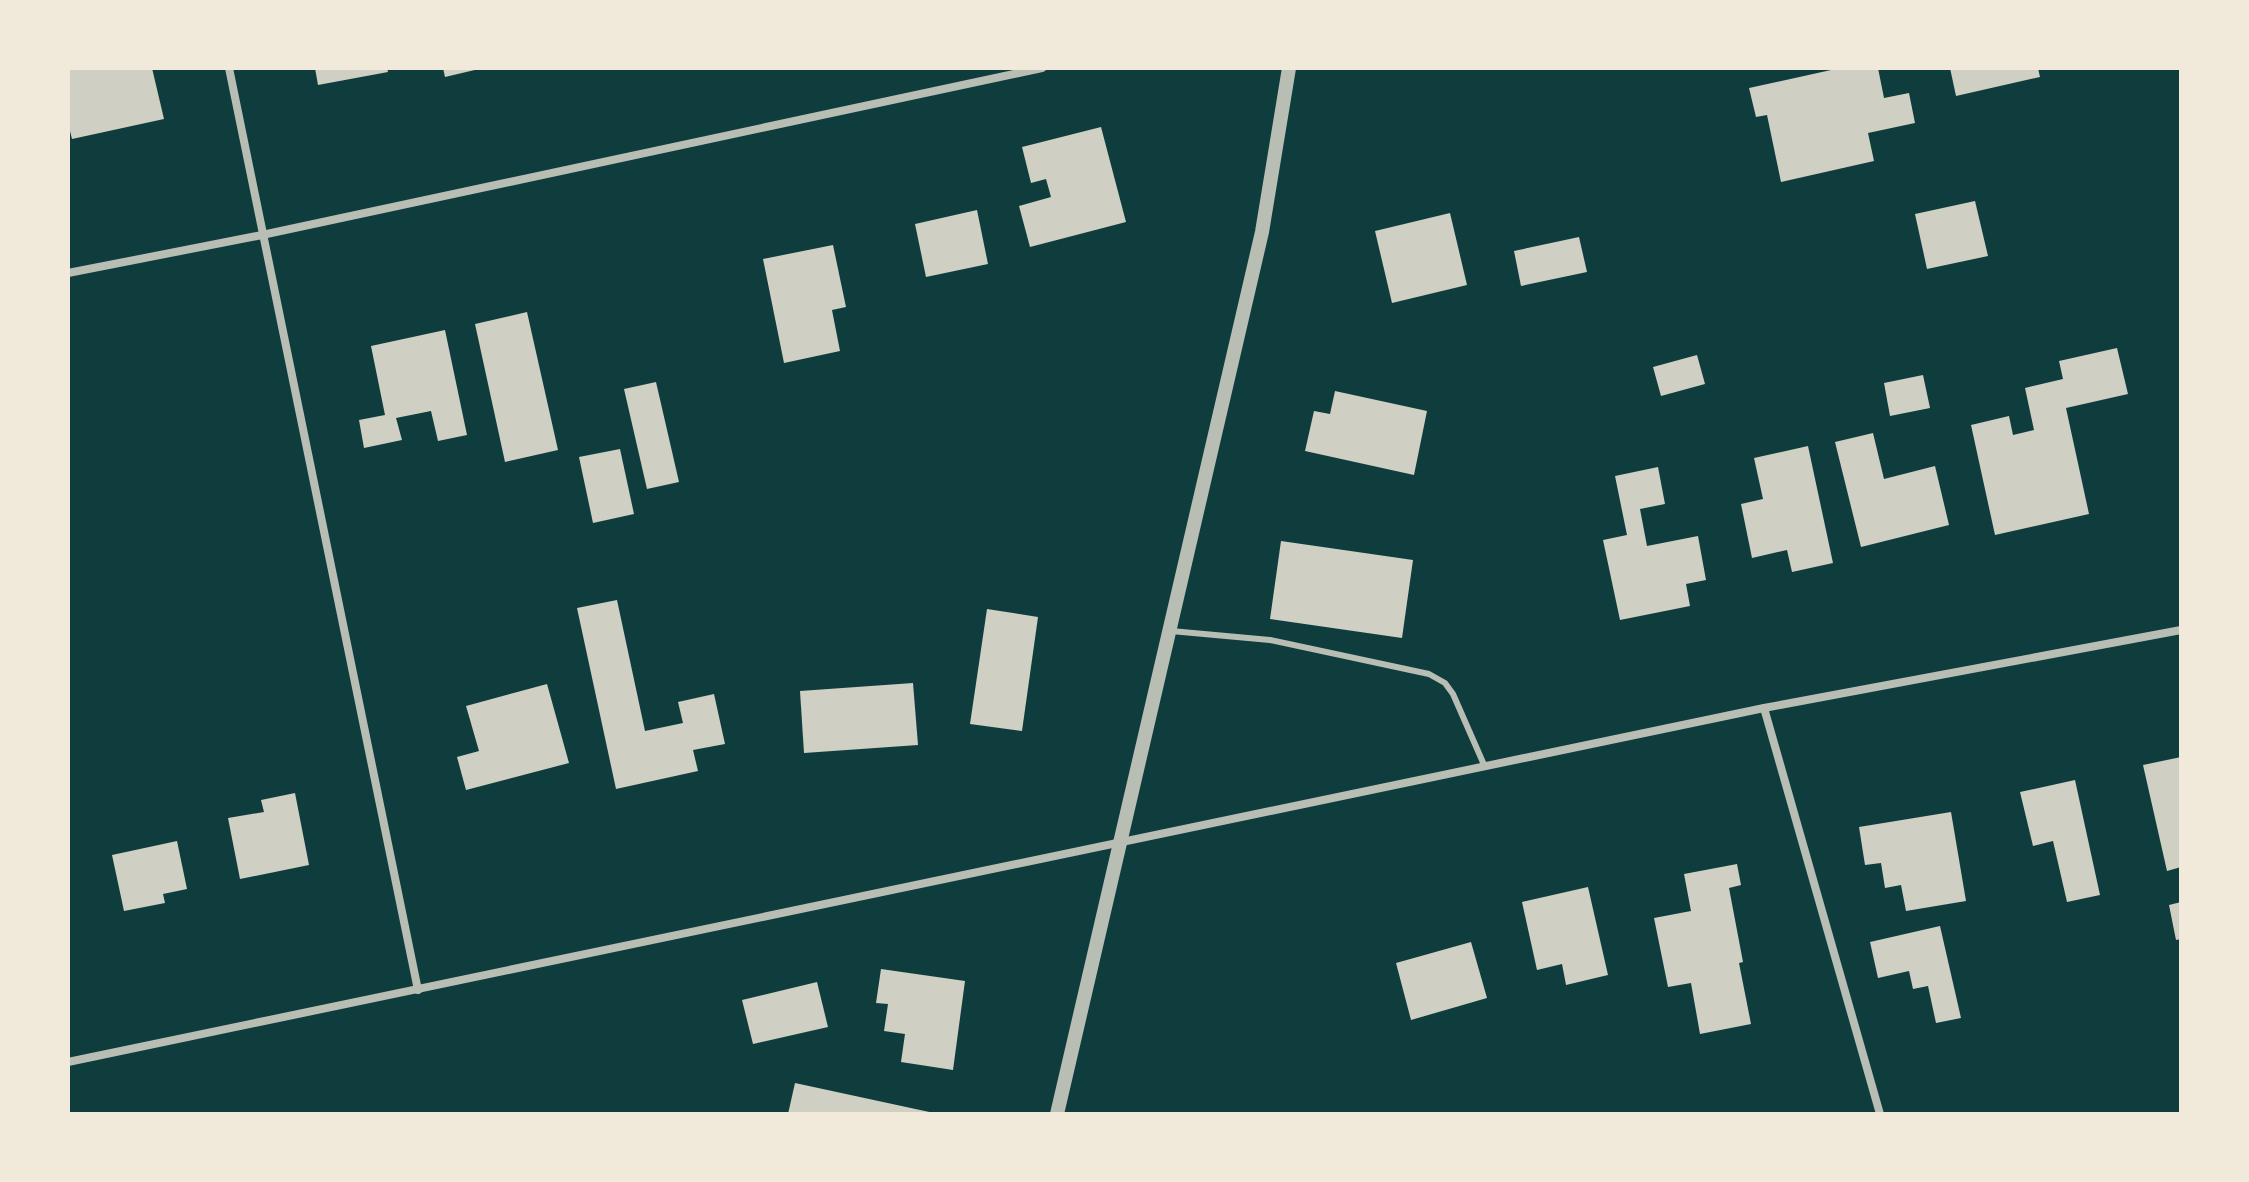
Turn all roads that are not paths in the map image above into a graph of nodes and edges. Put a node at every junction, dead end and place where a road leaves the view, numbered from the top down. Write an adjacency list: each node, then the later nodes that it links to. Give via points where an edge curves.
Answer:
1 (229, 68): 4 (street)
2 (1042, 68): 4 (street)
3 (1289, 68): 7 (street, via 1262,232)
4 (262, 235): 5 (street); 11 (street)
5 (68, 273)
6 (2181, 630): 8 (street)
7 (1168, 631): 9 (lane, via 1270,640 1429,674 1453,694); 10 (street)
8 (1764, 708): 9 (street); 14 (street)
9 (1485, 767): 10 (street)
10 (1118, 843): 11 (street); 13 (street)
11 (418, 990): 12 (street)
12 (68, 1062)
13 (1057, 1114)
14 (1880, 1114)

